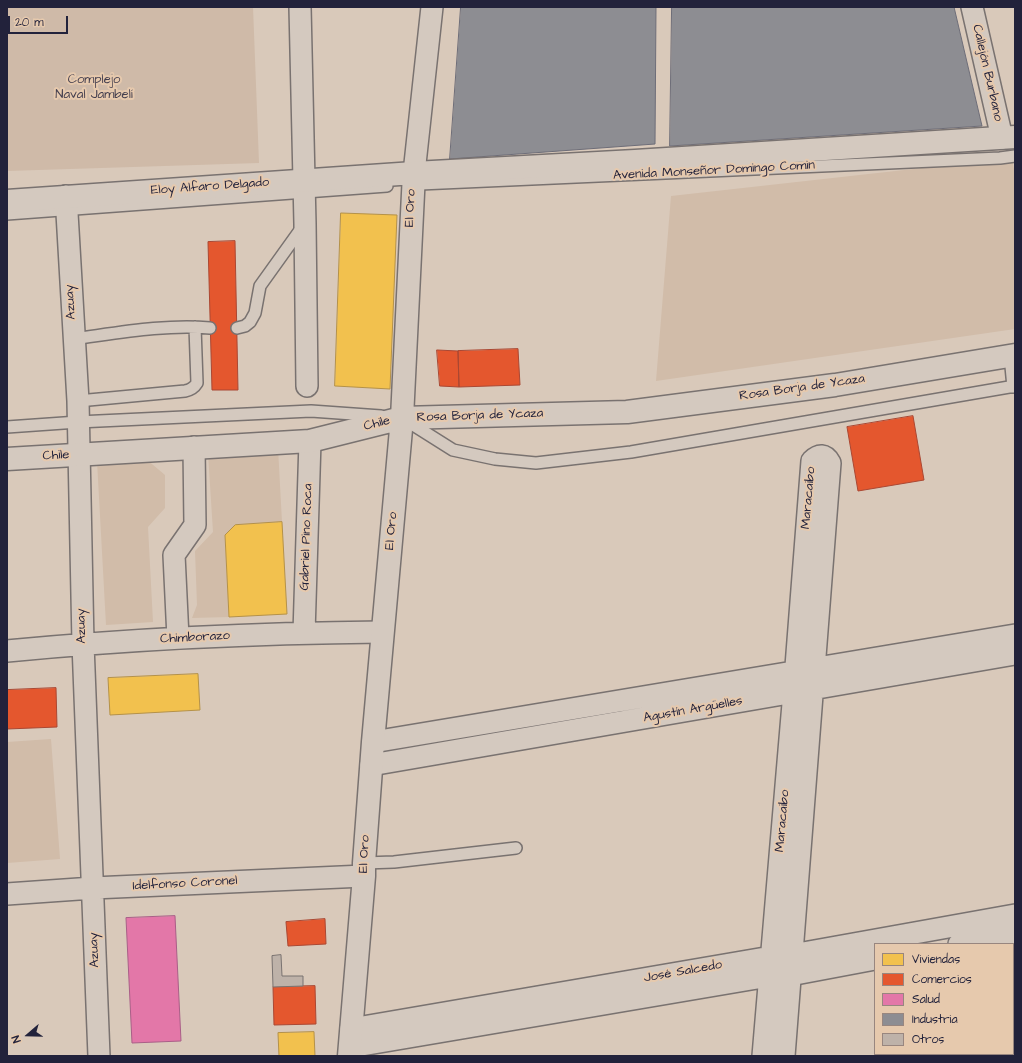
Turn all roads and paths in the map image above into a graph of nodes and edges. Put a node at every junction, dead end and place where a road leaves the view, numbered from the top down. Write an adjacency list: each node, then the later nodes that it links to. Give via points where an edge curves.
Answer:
1 (300, 7): 7 (street)
2 (432, 7): 6 (street, El Oro)
3 (972, 7): 4 (street, Callejón Burbano)
4 (1009, 137): 6 (main road, Avenida Monseñor Domingo Comin, via 634,162)
5 (1015, 156): 6 (lane, Avenida Monseñor Domingo Comin)
6 (407, 182): 7 (main road, Eloy Alfaro Delgado); 20 (main road, El Oro)
7 (304, 186): 9 (main road, Eloy Alfaro Delgado); 11 (street)
8 (7, 201): 9 (main road, Eloy Alfaro Delgado)
9 (66, 203): 10 (lane, Eloy Alfaro Delgado); 15 (street, Azuay)
10 (7, 214)
11 (305, 224): 14 (lane, via 260,286 255,313 250,322); 17 (street)
12 (195, 327): 13 (lane); 15 (lane, via 134,330); 19 (lane, via 197,383 194,388)
13 (210, 328)
14 (237, 328)
15 (73, 339): 19 (street, Azuay)
16 (1013, 355): 18 (lane); 20 (main road, Rosa Borja de Ycaza, via 836,385 627,412)
17 (307, 386)
18 (1014, 387): 20 (lane, Rosa Borja de Ycaza, via 631,452 536,463 495,459 453,450)
19 (78, 401): 21 (street, Azuay)
20 (402, 418): 21 (lane, Chile, via 311,411); 23 (main road, Chile); 27 (main road, El Oro)
21 (78, 422): 22 (lane, Chile); 25 (street, Azuay)
22 (7, 427)
23 (310, 441): 24 (main road, Chile); 28 (street, Gabriel Pino Roca)
24 (194, 448): 25 (main road, Chile); 29 (street, via 195,525 174,555)
25 (78, 455): 26 (main road, Chile); 30 (street, Azuay)
26 (7, 459)
27 (382, 632): 28 (street, Chimborazo); 37 (main road, El Oro)
28 (304, 633): 29 (street, Chimborazo)
29 (178, 638): 30 (street, Chimborazo)
30 (83, 644): 32 (street, Chimborazo); 41 (street, Azuay)
31 (1012, 645): 33 (street, Agustín Argüelles); 34 (street, Agustín Argüelles)
32 (7, 651)
33 (805, 670): 33 (street, Maracaibo, via 830,463 822,456 812,461); 34 (street, Maracaibo); 35 (street, Agustín Argüelles)
34 (803, 691): 36 (street, Agustín Argüelles); 50 (street, Maracaibo); 51 (street, Maracaibo)
35 (576, 708): 36 (street); 37 (street, Agustín Argüelles)
36 (580, 729): 38 (street, Agustín Argüelles)
37 (373, 742): 38 (main road, El Oro)
38 (371, 765): 40 (main road, El Oro)
39 (516, 848): 40 (lane, via 394,862)
40 (364, 869): 41 (street, Idelfonso Coronel); 52 (main road, El Oro)
41 (93, 888): 42 (street, Idelfonso Coronel); 53 (street, Azuay)
42 (7, 894)
43 (1015, 915): 44 (street, José Salcedo)
44 (981, 930): 45 (street, José Salcedo); 46 (street, José Salcedo); 47 (street, José Salcedo)
45 (1015, 934)
46 (910, 943)
47 (961, 943)
48 (874, 950): 50 (street, José Salcedo)
49 (874, 959): 50 (street, José Salcedo)
50 (791, 965): 51 (street, José Salcedo); 55 (street, Maracaibo)
51 (770, 966): 52 (street, José Salcedo, via 541,1006); 54 (street, Maracaibo)
52 (350, 1044)
53 (99, 1056)
54 (763, 1056)
55 (784, 1056)

